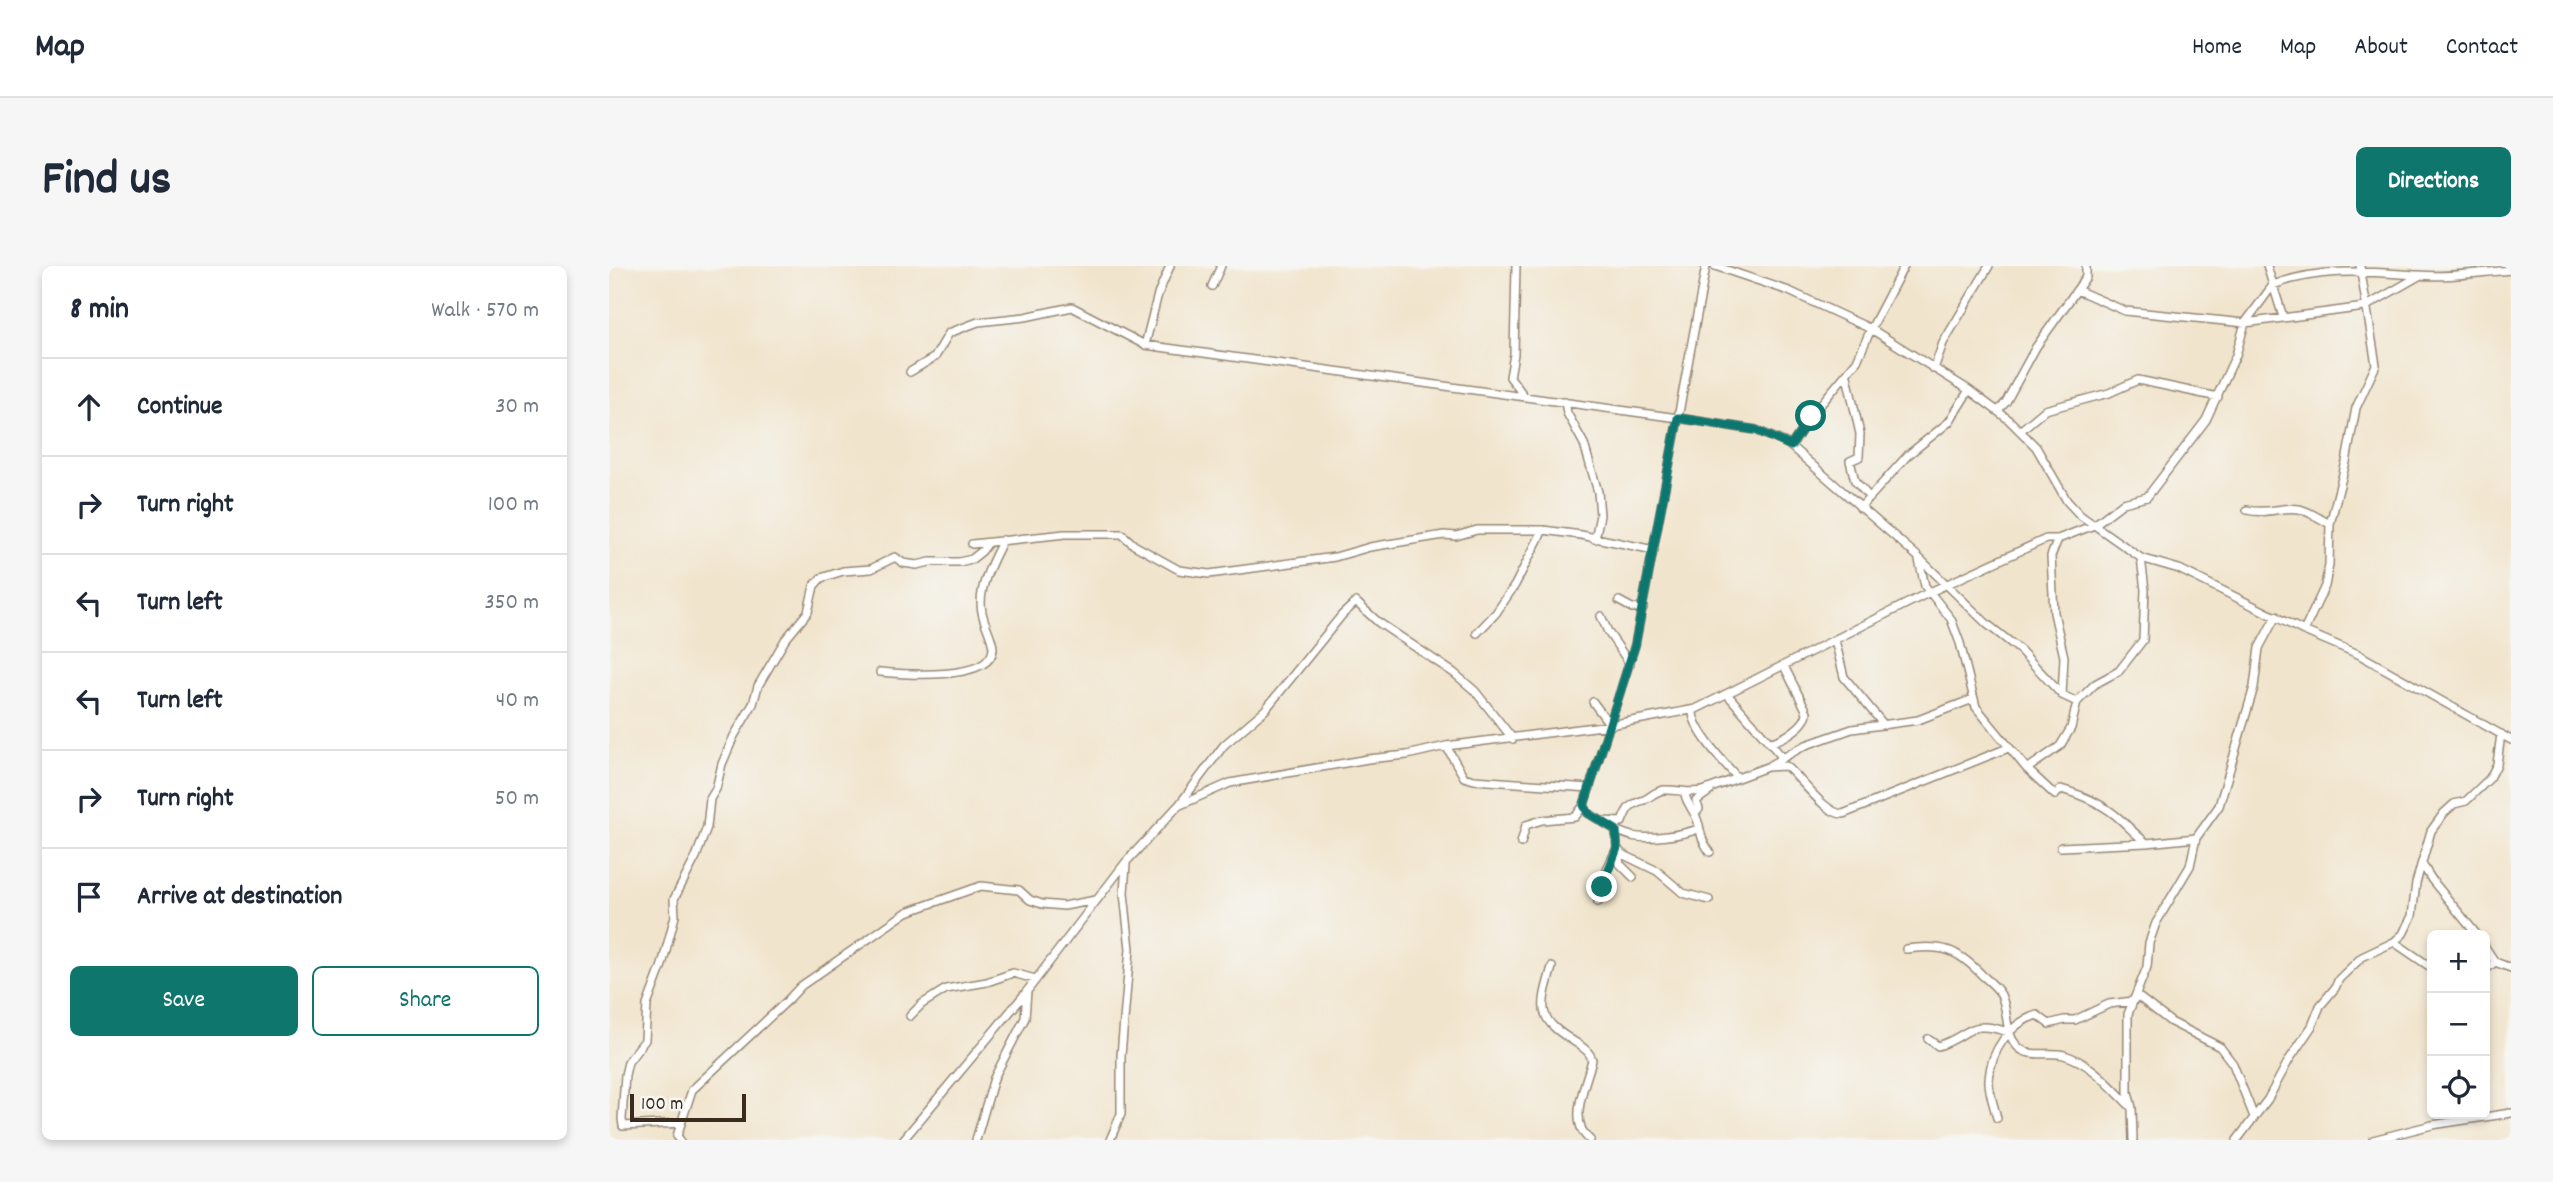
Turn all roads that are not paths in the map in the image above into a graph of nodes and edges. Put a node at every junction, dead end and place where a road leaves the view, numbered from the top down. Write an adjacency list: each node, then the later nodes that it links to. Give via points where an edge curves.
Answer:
1 (1170, 266): 20 (street)
2 (1221, 266): 14 (street)
3 (1516, 266): 25 (street, via 1510,377)
4 (1706, 266): 29 (street)
5 (1715, 266): 19 (street, via 1789,291)
6 (1904, 266): 19 (street)
7 (1989, 266): 21 (street, via 1943,344)
8 (2086, 266): 15 (street)
9 (2267, 266): 13 (street)
10 (2360, 268): 12 (street); 13 (street); 16 (street)
11 (2511, 270): 12 (street)
12 (2419, 276): 16 (street)
13 (2273, 285): 17 (street); 18 (street)
14 (1212, 286)
15 (2077, 290): 18 (street, via 2125,311); 28 (street)
16 (2365, 307): 17 (street); 35 (street, via 2376,365 2356,408)
17 (2283, 317): 18 (street)
18 (2245, 323): 26 (street)
19 (1871, 329): 21 (street); 23 (street)
20 (1145, 345): 22 (street, via 1072,307 978,322 949,333 935,357); 25 (street)
21 (1934, 369): 24 (street)
22 (909, 372)
23 (1847, 376): 31 (street); 32 (street, via 1860,434 1859,457 1850,461 1855,481)
24 (1969, 390): 28 (street); 32 (street, via 1949,422 1908,455)
25 (1524, 396): 27 (street)
26 (2218, 397): 30 (street, via 2138,380 2045,410); 36 (street, via 2206,420 2147,497 2123,503)
27 (1565, 402): 29 (street); 38 (street, via 1598,492)
28 (1998, 411): 30 (street)
29 (1678, 418): 31 (street, via 1756,430); 43 (street)
30 (2021, 430): 36 (street, via 2046,462 2067,501)
31 (1791, 446): 33 (street)
32 (1870, 498): 33 (street)
33 (1860, 508): 44 (street)
34 (2247, 510): 35 (street, via 2302,509)
35 (2330, 524): 52 (street, via 2325,586)
36 (2094, 525): 39 (street); 45 (street)
37 (1543, 530): 38 (street); 40 (street, via 1477,530 1335,557 1209,574 1179,570 1122,534); 53 (street, via 1515,585 1496,614)
38 (1595, 539): 43 (street)
39 (2058, 539): 46 (street, via 2046,539); 59 (street, via 2051,556 2054,613 2064,657)
40 (1003, 540): 41 (street); 57 (street, via 983,587 981,609 993,649 990,659 962,672)
41 (988, 542): 42 (street); 117 (street, via 972,559 916,565 895,557 871,569 821,578 814,586 808,612 768,667 722,764 710,799 707,827 674,899 675,916 647,1005 645,1040 628,1062 625,1075 623,1126)
42 (972, 544)
43 (1654, 551): 49 (street)
44 (1916, 555): 46 (street); 47 (street)
45 (2141, 558): 51 (street, via 2179,569); 62 (street, via 2143,640 2119,671 2095,684)
46 (1944, 585): 47 (street); 59 (street, via 2020,650)
47 (1930, 592): 54 (street); 60 (street, via 1951,620)
48 (1619, 601): 49 (street)
49 (1643, 608): 55 (street)
50 (1601, 616): 55 (street)
51 (2276, 616): 52 (street); 86 (street, via 2259,648 2254,687 2219,806)
52 (2305, 631): 66 (street, via 2358,654)
53 (1476, 633)
54 (1835, 640): 56 (street); 65 (street, via 1844,677)
55 (1630, 665): 64 (street)
56 (1784, 666): 58 (street); 69 (street, via 1807,718)
57 (880, 672)
58 (1727, 694): 63 (street); 69 (street)
59 (2062, 695): 62 (street)
60 (1973, 699): 65 (street, via 1918,720); 71 (street)
61 (1593, 702): 64 (street)
62 (2077, 702): 74 (street, via 2071,728 2060,746)
63 (1693, 710): 64 (street); 75 (street, via 1697,727)
64 (1610, 725): 67 (street); 77 (street)
65 (1884, 725): 72 (street, via 1852,729)
66 (2501, 734): 68 (street); 93 (street, via 2490,778 2466,801 2444,813 2431,831)
67 (1513, 739): 70 (street); 80 (street, via 1475,691 1356,602 1265,710 1224,744)
68 (2511, 740)
69 (1769, 742): 72 (street)
70 (1446, 746): 77 (street, via 1464,777 1474,780); 80 (street, via 1230,783)
71 (2008, 748): 73 (street, via 1843,814 1828,810 1786,766); 74 (street)
72 (1783, 758): 73 (street)
73 (1767, 766): 75 (street)
74 (2027, 769): 88 (street, via 2055,795 2060,789 2090,800)
75 (1738, 778): 76 (street)
76 (1711, 787): 78 (street, via 1693,794); 81 (street, via 1696,801 1699,810)
77 (1590, 788): 79 (street)
78 (1684, 792): 81 (street); 83 (street, via 1655,792 1628,807)
79 (1584, 805): 82 (street); 87 (street, via 1575,817 1526,825)
80 (1178, 806): 92 (street)
81 (1695, 814): 85 (street)
82 (1601, 821): 83 (street); 84 (street)
83 (1622, 822): 84 (street)
84 (1616, 830): 85 (street, via 1652,837); 90 (street)
85 (1698, 830): 91 (street)
86 (2196, 838): 88 (street); 109 (street, via 2190,866 2156,923 2147,967)
87 (1521, 843)
88 (2147, 843): 89 (street)
89 (2061, 847)
90 (1617, 848): 94 (street, via 1620,864); 96 (street, via 1657,871 1683,893); 97 (street)
91 (1710, 852)
92 (1126, 862): 95 (street); 121 (street, via 1130,949 1121,1114)
93 (2422, 864): 98 (street); 99 (street, via 2409,925)
94 (1633, 877)
95 (1096, 900): 107 (street); 117 (street, via 1064,906 1042,904 1019,890 981,886 907,912 801,986 692,1090)
96 (1709, 900)
97 (1598, 902)
98 (2473, 930)
99 (2394, 942): 103 (street); 115 (street, via 2363,957 2339,979)
100 (1906, 949): 111 (street, via 1933,945 1970,963 2001,993)
101 (2490, 954): 102 (street)
102 (2495, 962): 104 (street); 106 (street)
103 (2427, 965)
104 (2490, 966)
105 (1552, 967): 122 (street, via 1543,1013 1550,1025 1590,1053 1592,1060 1578,1122)
106 (2511, 968)
107 (1035, 979): 108 (street); 110 (street, via 1013,973 946,989)
108 (1027, 990): 119 (street); 120 (street, via 1024,1018 994,1078)
109 (2134, 998): 111 (street, via 2075,1020 2049,1024 2037,1015 2022,1019); 113 (street, via 2128,1014); 115 (street, via 2220,1046 2233,1064)
110 (910, 1016)
111 (2008, 1032): 112 (street, via 1990,1026 1969,1029 1938,1046); 113 (street, via 2018,1048 2063,1055 2096,1071); 116 (street, via 1988,1080)
112 (1928, 1040)
113 (2132, 1108): 123 (street)
114 (2511, 1113): 125 (street)
115 (2255, 1117): 124 (street)
116 (1997, 1118)
117 (681, 1123): 118 (street)
118 (680, 1140)
119 (902, 1140)
120 (976, 1140)
121 (1110, 1140)
122 (1590, 1140)
123 (2133, 1140)
124 (2237, 1140)
125 (2373, 1140)

